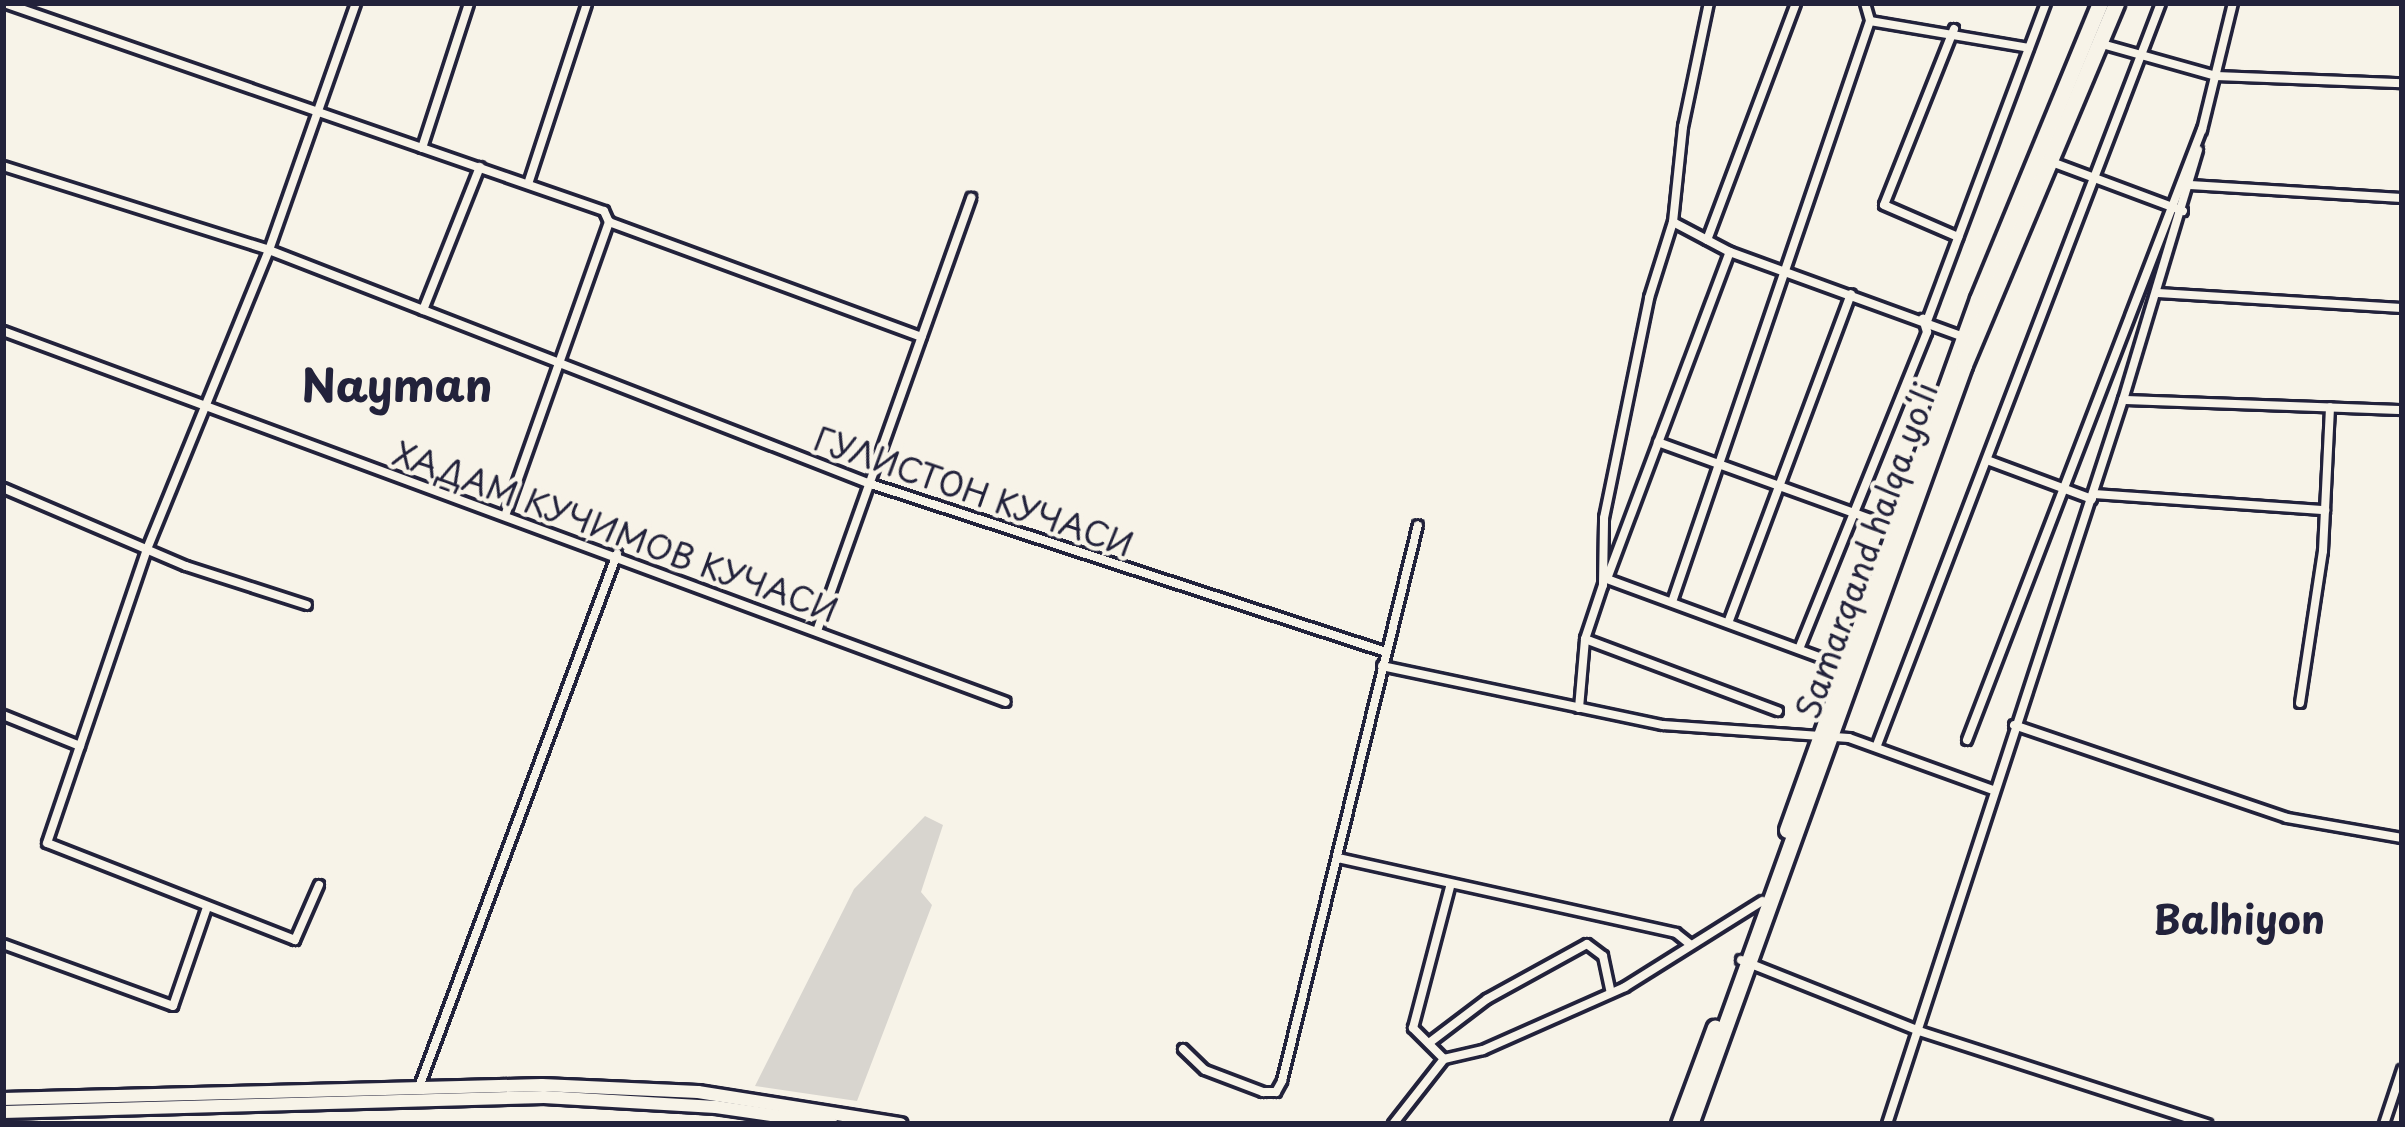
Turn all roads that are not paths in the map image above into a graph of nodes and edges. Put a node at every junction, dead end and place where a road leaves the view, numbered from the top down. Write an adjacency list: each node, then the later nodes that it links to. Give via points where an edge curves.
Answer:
1 (4, 3): 20 (street)
2 (356, 3): 20 (street)
3 (469, 3): 22 (street)
4 (587, 3): 27 (street)
5 (1709, 3): 34 (street)
6 (1796, 3): 36 (street)
7 (1864, 3): 13 (street)
8 (2046, 3): 16 (street)
9 (2101, 3): 15 (highway, Samarqand halqa yoʻli)
10 (2116, 3): 15 (highway, Samarqand halqa yoʻli)
11 (2161, 3): 17 (street)
12 (2233, 3): 18 (street)
13 (1870, 21): 14 (street); 39 (street)
14 (1954, 29): 16 (street); 35 (street, via 1884,208)
15 (2097, 32): 17 (street); 23 (highway, Samarqand halqa yoʻli); 46 (highway, Samarqand halqa yoʻli)
16 (2030, 48): 35 (street)
17 (2142, 54): 18 (street); 26 (street)
18 (2216, 76): 19 (street); 21 (street)
19 (2402, 83)
20 (319, 112): 22 (street); 37 (street)
21 (2202, 129): 28 (street); 31 (street)
22 (422, 148): 25 (street)
23 (2047, 160): 26 (street); 84 (highway, Samarqand halqa yoʻli)
24 (3, 166): 37 (street, ГУЛИСТОН КУЧАСИ)
25 (480, 167): 27 (street); 43 (street)
26 (2095, 180): 31 (street); 54 (street)
27 (528, 184): 33 (street, via 604,211)
28 (2190, 185): 29 (street); 32 (street)
29 (2402, 197)
30 (971, 198): 47 (street)
31 (2169, 208): 32 (street); 59 (street)
32 (2182, 212): 40 (street)
33 (610, 222): 47 (street); 48 (street)
34 (1673, 222): 36 (street); 68 (street, via 1649,298 1604,518)
35 (1958, 236): 44 (street)
36 (1707, 240): 38 (street)
37 (269, 250): 43 (street, ГУЛИСТОН КУЧАСИ); 51 (street)
38 (1730, 252): 39 (street); 53 (street)
39 (1781, 268): 41 (street); 55 (street)
40 (2158, 293): 42 (street); 49 (street)
41 (1851, 294): 44 (street); 57 (street)
42 (2402, 308)
43 (423, 310): 48 (street, ГУЛИСТОН КУЧАСИ)
44 (1925, 320): 46 (street); 62 (street, via 1927,332)
45 (3, 331): 51 (street, ХАДАМ КУЧИМОВ КУЧАСИ)
46 (1964, 337): 65 (highway, Samarqand halqa yoʻli)
47 (922, 338): 56 (street)
48 (554, 361): 56 (street, ГУЛИСТОН КУЧАСИ); 63 (street)
49 (2123, 400): 50 (street); 60 (street)
50 (2330, 407): 52 (street); 61 (street)
51 (207, 409): 63 (street, ХАДАМ КУЧИМОВ КУЧАСИ); 66 (street)
52 (2402, 410)
53 (1658, 442): 55 (street); 68 (street)
54 (1987, 460): 59 (street); 86 (street)
55 (1725, 465): 57 (street); 69 (street)
56 (868, 484): 72 (street); 75 (street, ГУЛИСТОН КУЧАСИ)
57 (1780, 487): 62 (street); 71 (street)
58 (3, 488): 66 (street)
59 (2061, 488): 60 (street); 85 (street)
60 (2093, 497): 61 (street); 83 (street)
61 (2325, 510): 79 (street)
62 (1851, 512): 65 (street); 74 (street)
63 (506, 513): 67 (street, ХАДАМ КУЧИМОВ КУЧАСИ)
64 (1418, 525): 75 (street)
65 (1892, 526): 77 (highway, Samarqand halqa yoʻli)
66 (147, 549): 70 (street); 87 (street)
67 (617, 554): 72 (street, ХАДАМ КУЧИМОВ КУЧАСИ); 104 (street)
68 (1605, 581): 69 (street); 73 (street)
69 (1672, 602): 71 (street)
70 (307, 604)
71 (1728, 623): 74 (street)
72 (817, 631): 78 (street, ХАДАМ КУЧИМОВ КУЧАСИ)
73 (1585, 639): 80 (street); 81 (street)
74 (1799, 649): 77 (street)
75 (1384, 651): 76 (street)
76 (1382, 666): 80 (street); 90 (street)
77 (1844, 666): 84 (highway, Samarqand halqa yoʻli)
78 (1006, 702)
79 (2300, 703)
80 (1579, 708): 84 (street, via 1663,725)
81 (1778, 711)
82 (3, 715): 87 (street)
83 (2014, 725): 88 (street); 89 (street, via 2287,818)
84 (1826, 734): 86 (street); 93 (highway, Samarqand halqa yoʻli); 97 (highway, Samarqand halqa yoʻli)
85 (1967, 740)
86 (1877, 745): 88 (street)
87 (80, 746): 94 (street, via 47,843)
88 (1993, 790): 99 (street)
89 (2402, 838)
90 (1338, 858): 92 (street); 101 (street, via 1276,1092 1216,1076)
91 (319, 885): 94 (street, via 295,940)
92 (1450, 887): 96 (street, via 1676,932); 100 (street, via 1413,1028)
93 (1762, 901): 96 (street); 97 (highway, Samarqand halqa yoʻli)
94 (208, 907): 95 (street, via 173,1006)
95 (3, 944)
96 (1691, 945): 98 (street)
97 (1745, 962): 99 (street); 113 (highway, Samarqand halqa yoʻli); 114 (highway, Samarqand halqa yoʻli)
98 (1610, 990): 100 (street, via 1603,956 1586,944); 102 (street, via 1483,1050)
99 (1918, 1030): 115 (street); 116 (street)
100 (1429, 1043): 102 (street)
101 (1183, 1049)
102 (1444, 1059): 112 (street)
103 (2402, 1070): 117 (street)
104 (418, 1087): 105 (main road); 111 (main road, via 698,1093)
105 (294, 1098): 106 (main road); 107 (main road, via 544,1097); 108 (main road)
106 (3, 1099)
107 (716, 1107): 109 (street); 110 (main road)
108 (3, 1112)
109 (719, 1124)
110 (832, 1124)
111 (900, 1124)
112 (1393, 1124)
113 (1679, 1124)
114 (1690, 1124)
115 (1887, 1124)
116 (2207, 1124)
117 (2384, 1124)

